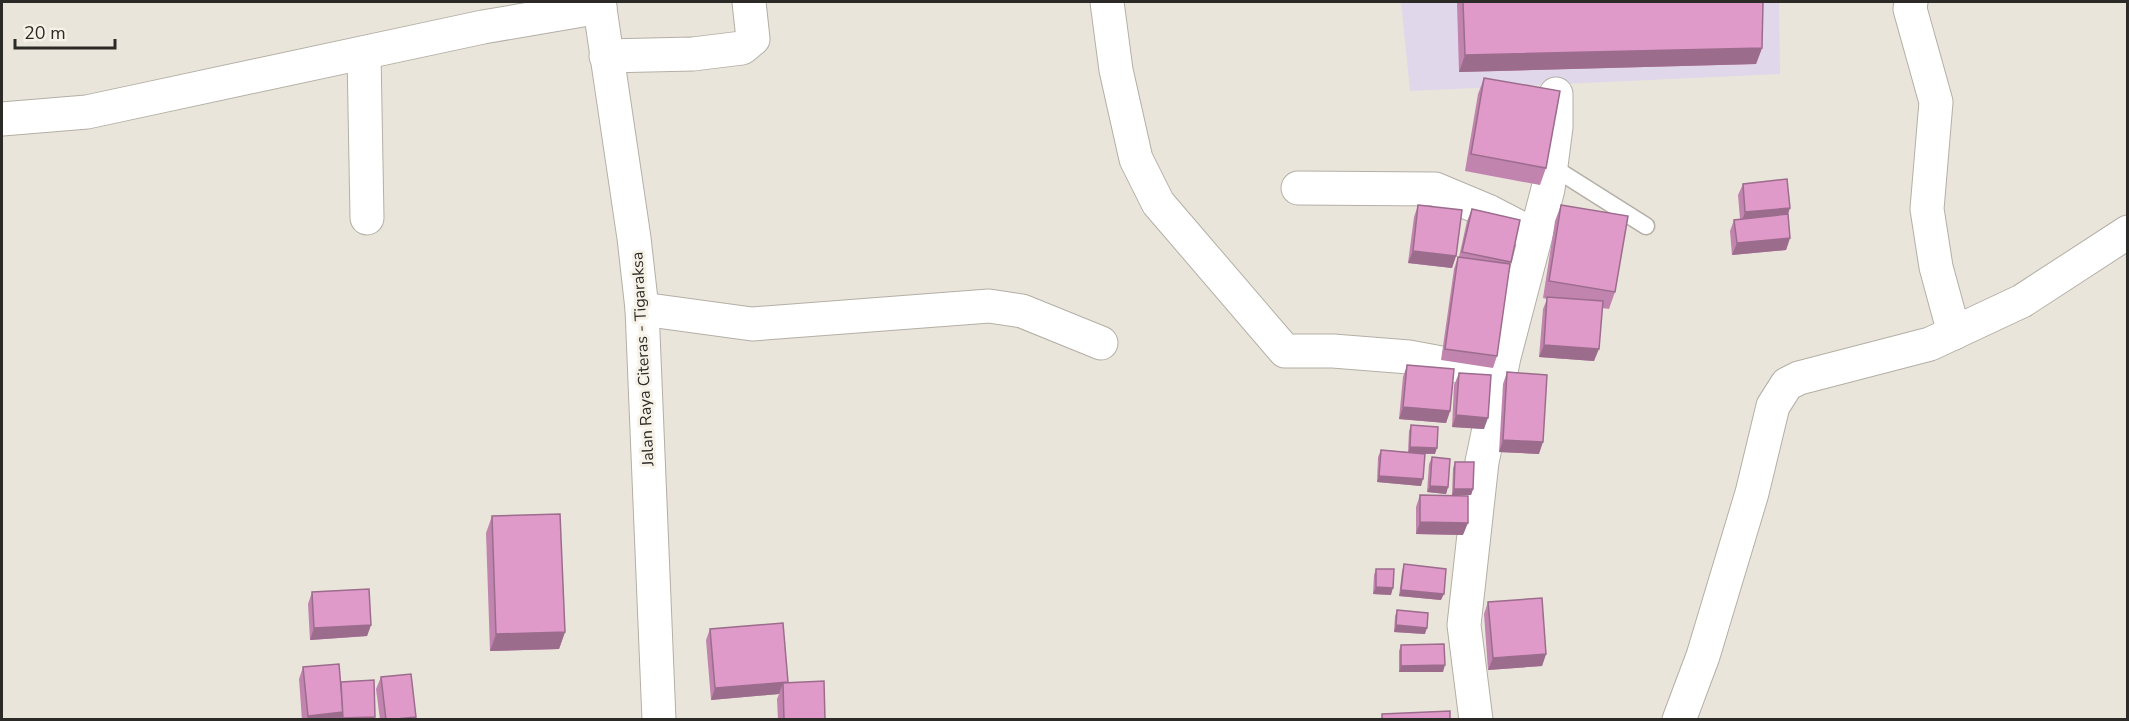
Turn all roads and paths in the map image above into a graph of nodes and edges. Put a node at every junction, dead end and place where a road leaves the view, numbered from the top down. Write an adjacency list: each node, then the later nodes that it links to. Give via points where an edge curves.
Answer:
1 (749, 2): 6 (street, via 753,39 742,48 693,54)
2 (1107, 2): 18 (street, via 1116,70 1136,159 1158,203 1285,351 1409,357)
3 (1911, 2): 16 (street, via 1936,102 1927,209 1936,267)
4 (600, 4): 5 (street); 6 (street, Jalan Raya Citeras - Tigaraksa)
5 (364, 53): 8 (street, via 87,112); 11 (street)
6 (606, 56): 15 (street, Jalan Raya Citeras - Tigaraksa)
7 (1556, 94): 9 (street)
8 (2, 119)
9 (1551, 166): 12 (lane); 14 (street, via 1544,207)
10 (1298, 188): 14 (street, via 1436,189)
11 (367, 218)
12 (1646, 226)
13 (2127, 232): 16 (street, via 2022,300)
14 (1534, 235): 18 (street)
15 (642, 309): 17 (street, via 752,324 989,306 1022,311); 19 (street, Jalan Raya Citeras - Tigaraksa)
16 (1954, 333): 21 (street, via 1930,344 1799,378 1779,393 1703,656)
17 (1101, 343)
18 (1500, 374): 20 (street, via 1482,462 1464,625)
19 (659, 720)
20 (1476, 720)
21 (1679, 720)

